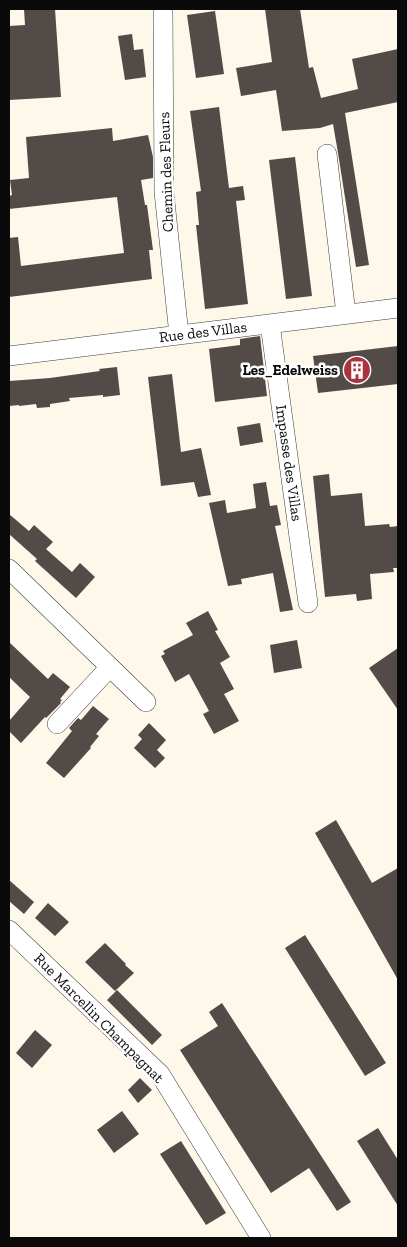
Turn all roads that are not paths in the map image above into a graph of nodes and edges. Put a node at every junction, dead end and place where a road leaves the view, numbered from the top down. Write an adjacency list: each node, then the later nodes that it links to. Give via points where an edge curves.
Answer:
1 (163, 9): 6 (street, Chemin des Fleurs, via 164,192)
2 (327, 154): 4 (street)
3 (398, 308): 4 (street, Rue des Villas)
4 (346, 314): 5 (street, Rue des Villas)
5 (270, 324): 6 (street, Rue des Villas); 9 (street, Impasse des Villas)
6 (179, 335): 7 (street, Rue des Villas)
7 (9, 356)
8 (9, 569): 10 (street)
9 (308, 603)
10 (110, 667): 11 (street); 12 (street)
11 (146, 702)
12 (58, 724)
13 (9, 930): 14 (street, Rue Marcellin Champagnat, via 160,1074)
14 (261, 1238)

